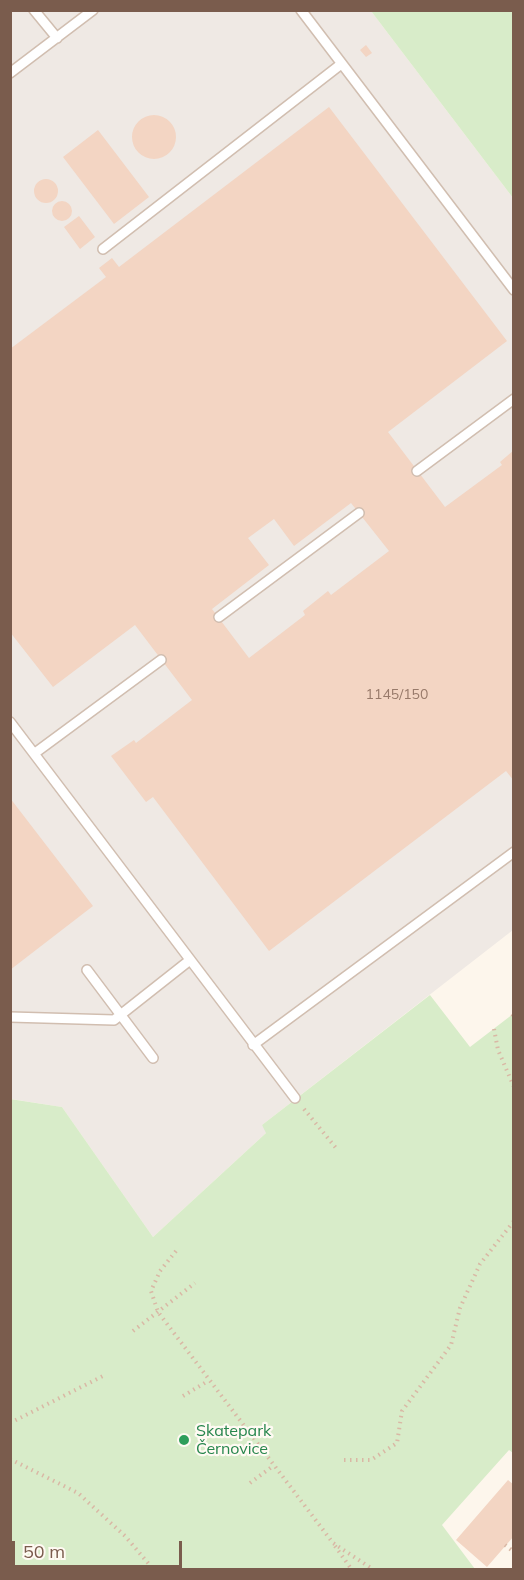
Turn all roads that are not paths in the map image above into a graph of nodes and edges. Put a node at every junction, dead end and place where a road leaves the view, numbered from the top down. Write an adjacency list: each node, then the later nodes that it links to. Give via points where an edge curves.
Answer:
1 (34, 10): 4 (lane)
2 (93, 10): 4 (lane)
3 (300, 10): 5 (lane)
4 (57, 38): 6 (lane)
5 (340, 65): 7 (lane); 8 (lane)
6 (10, 73)
7 (103, 249)
8 (513, 290)
9 (513, 399): 10 (lane)
10 (417, 471)
11 (359, 513): 12 (lane)
12 (219, 617)
13 (161, 660): 15 (lane)
14 (10, 722): 15 (lane)
15 (35, 753): 17 (lane)
16 (513, 852): 21 (lane)
17 (190, 960): 19 (lane); 21 (lane)
18 (87, 970): 19 (lane)
19 (120, 1015): 20 (lane, via 114,1020); 22 (lane)
20 (10, 1017)
21 (254, 1045): 23 (lane)
22 (153, 1058)
23 (295, 1098)

